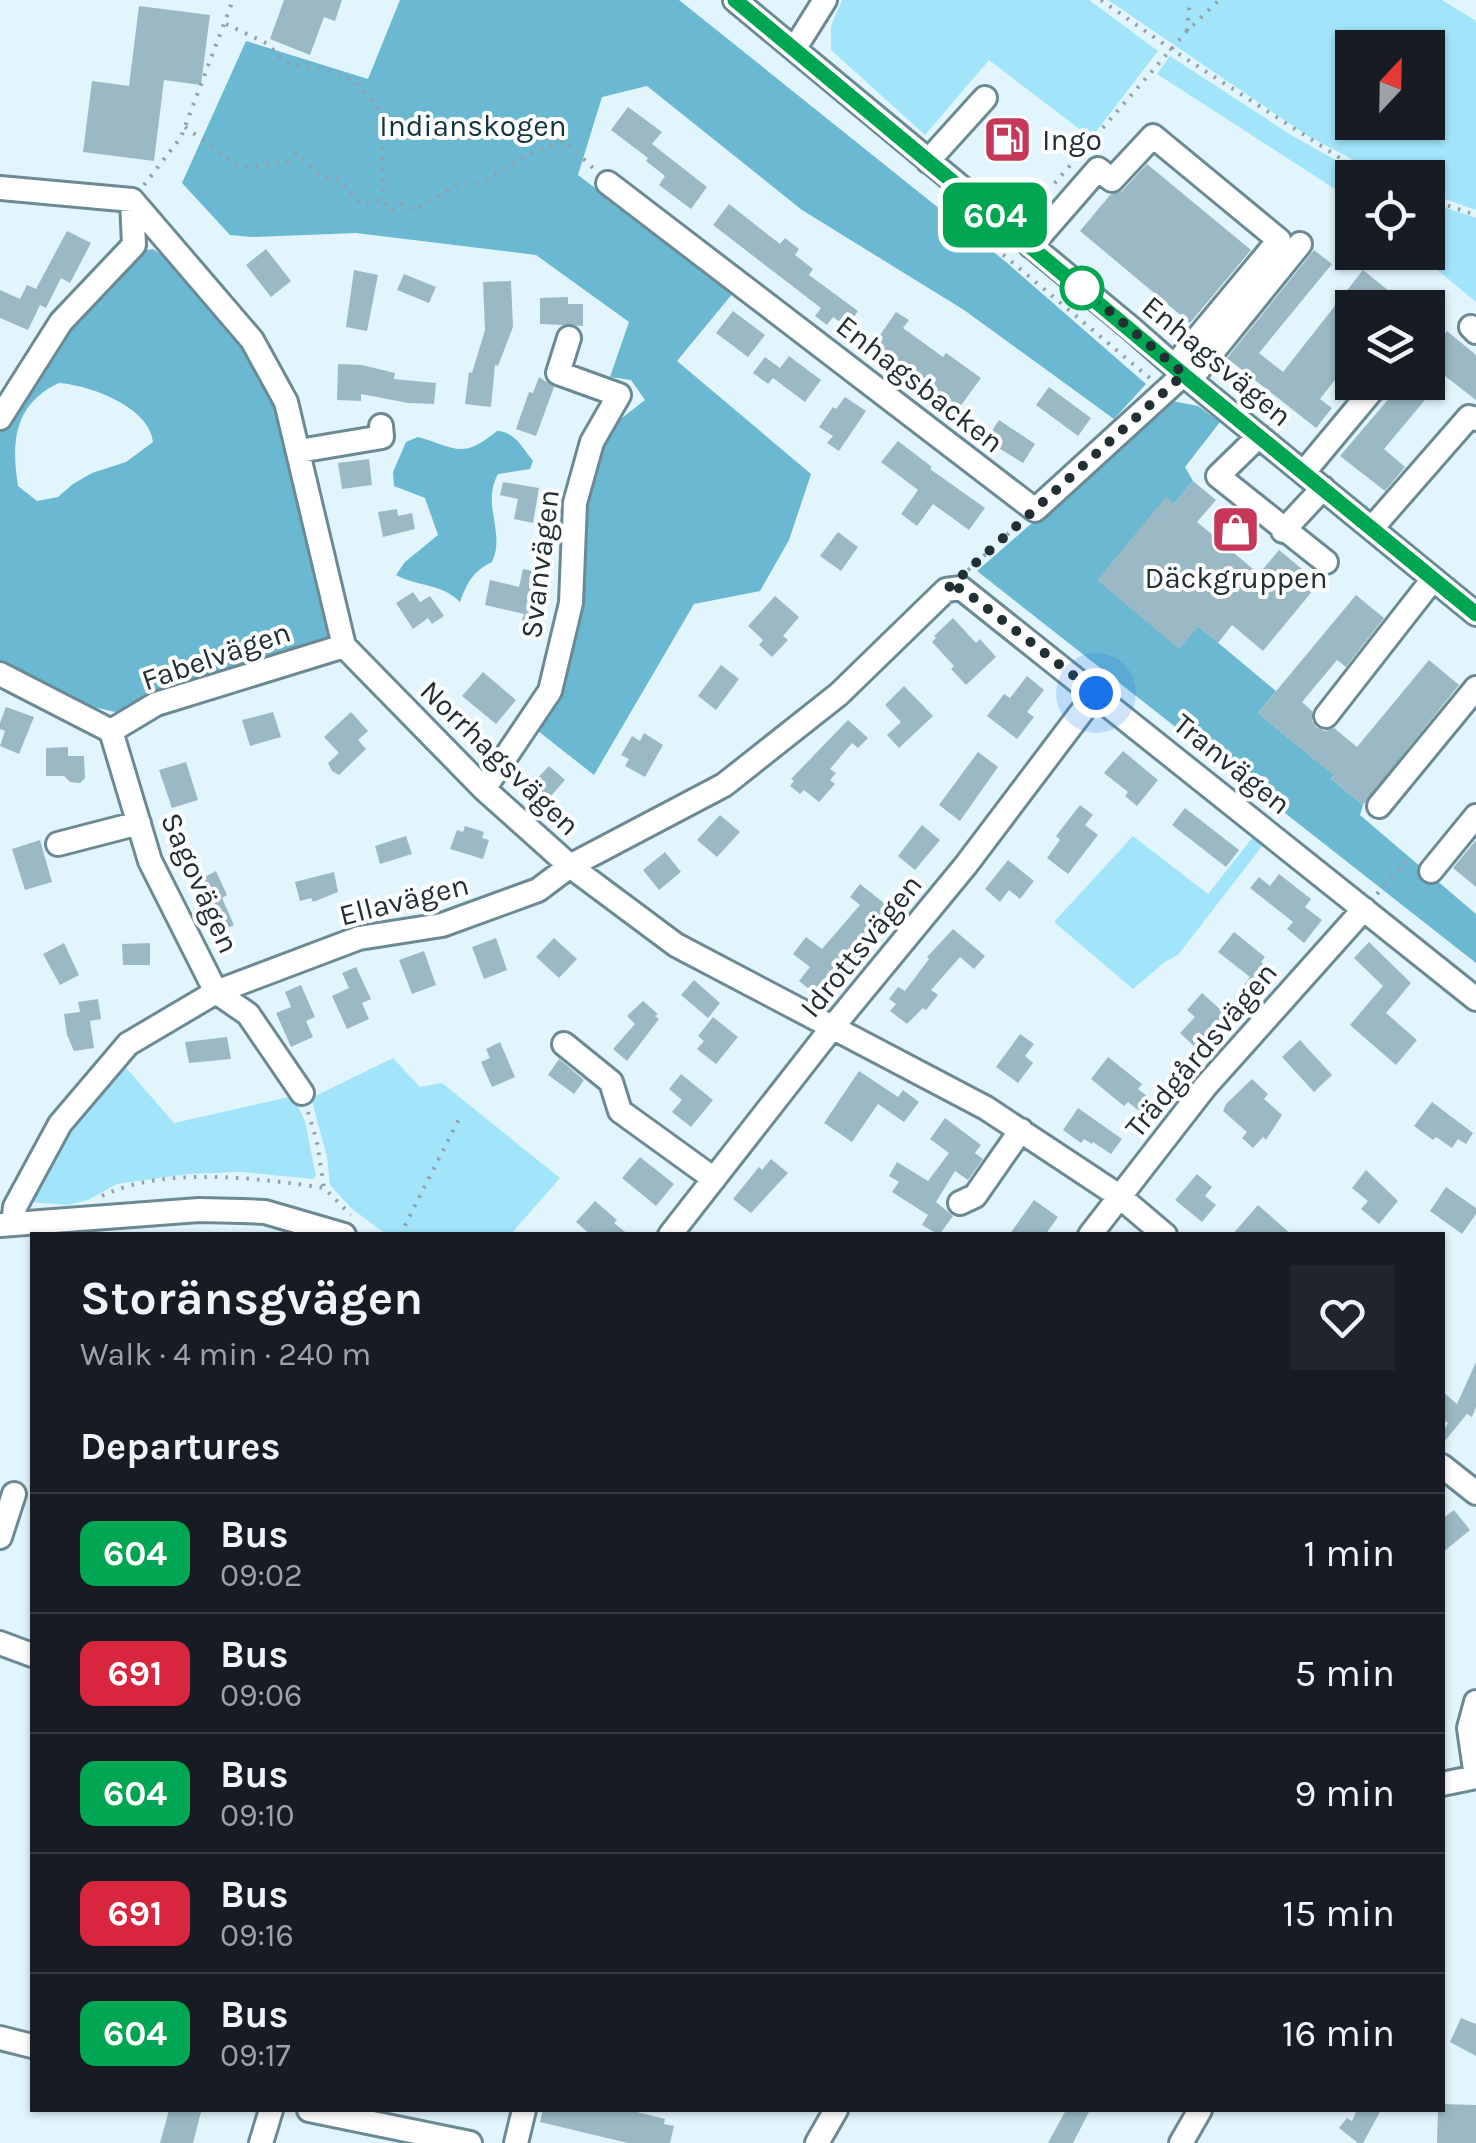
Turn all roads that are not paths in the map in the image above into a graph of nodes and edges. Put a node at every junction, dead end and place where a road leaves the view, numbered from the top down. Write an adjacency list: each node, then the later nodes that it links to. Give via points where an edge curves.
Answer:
1 (735, 0): 3 (street, Enhagsvägen)
2 (825, 0): 3 (street)
3 (796, 48): 5 (street, Enhagsvägen)
4 (985, 98): 5 (street)
5 (928, 161): 9 (street, Enhagsvägen)
6 (608, 182): 12 (street, Enhagsbacken, via 1035,510)
7 (0, 188): 8 (street)
8 (132, 200): 14 (street, via 134,245 61,322); 18 (street, via 252,340 286,402)
9 (1022, 238): 12 (street, Enhagsvägen); 12 (street, via 1098,170 1112,180 1153,136 1279,240)
10 (1300, 244): 12 (street)
11 (569, 338): 33 (street, Svanvägen, via 558,372 618,395 592,442 575,503 571,603 550,692)
12 (1183, 373): 17 (street, Enhagsvägen)
13 (1363, 400): 19 (street)
14 (0, 418)
15 (1476, 420): 21 (street, via 1469,417)
16 (382, 426): 18 (street, via 382,437)
17 (1260, 436): 19 (street, Enhagsvägen); 22 (street, via 1218,476)
18 (299, 452): 27 (street)
19 (1304, 472): 20 (street, Enhagsvägen)
20 (1323, 488): 21 (street, Enhagsvägen); 22 (street)
21 (1372, 528): 24 (street, Enhagsvägen)
22 (1283, 531): 23 (street)
23 (1326, 562)
24 (1434, 579): 26 (street, Enhagsvägen); 31 (street)
25 (946, 590): 30 (street, Tranvägen, via 961,588); 38 (street, Ellavägen, via 839,694 724,785)
26 (1476, 614)
27 (344, 646): 32 (street, Fabelvägen, via 156,704); 33 (street, Norrhagsvägen)
28 (0, 674): 32 (street)
29 (1476, 688): 34 (street)
30 (1096, 693): 40 (street, Tranvägen); 43 (street, Idrottsvägen)
31 (1326, 716)
32 (111, 731): 36 (street, Sagovägen)
33 (484, 789): 38 (street, Norrhagsvägen)
34 (1379, 806)
35 (1476, 816): 39 (street)
36 (139, 823): 37 (street); 41 (street, Sagovägen, via 150,861)
37 (58, 844)
38 (570, 866): 41 (street, Ellavägen, via 502,906 442,925 359,938); 43 (street, Norrhagsvägen, via 676,945)
39 (1432, 871)
40 (1364, 910): 42 (street, Tranvägen); 48 (street, Trädgårdsvägen, via 1205,1087)
41 (216, 992): 45 (street, Sagovägen, via 248,1014); 51 (street, Ellavägen, via 128,1044 60,1124)
42 (1476, 999)
43 (831, 1029): 46 (street, Norrhagsvägen); 47 (street, Idrottsvägen)
44 (564, 1044): 47 (street, via 611,1082 620,1111)
45 (302, 1094)
46 (1021, 1130): 48 (street, Norrhagsvägen); 49 (street, via 976,1196)
47 (714, 1180): 53 (street, Idrottsvägen)
48 (1119, 1196): 54 (street, Trädgårdsvägen); 55 (street, Norrhagsvägen)
49 (960, 1203)
50 (109, 1216): 51 (street); 52 (street, via 265,1212)
51 (6, 1224)
52 (351, 1229)
53 (672, 1232)
54 (1092, 1232)
55 (1162, 1232)
56 (1445, 1468): 57 (street)
57 (1476, 1493)
58 (14, 1494): 59 (street)
59 (0, 1537)
60 (0, 1642): 61 (street)
61 (30, 1654)
62 (1476, 1702): 63 (street, via 1469,1728)
63 (1476, 1778): 64 (street)
64 (1445, 1783)
65 (0, 2038): 66 (street)
66 (30, 2046)
67 (271, 2112): 72 (street)
68 (319, 2112): 73 (street)
69 (524, 2112): 74 (street)
70 (835, 2112): 75 (street)
71 (1199, 2112): 76 (street)
72 (266, 2142)
73 (470, 2143)
74 (516, 2143)
75 (818, 2143)
76 (1181, 2143)

